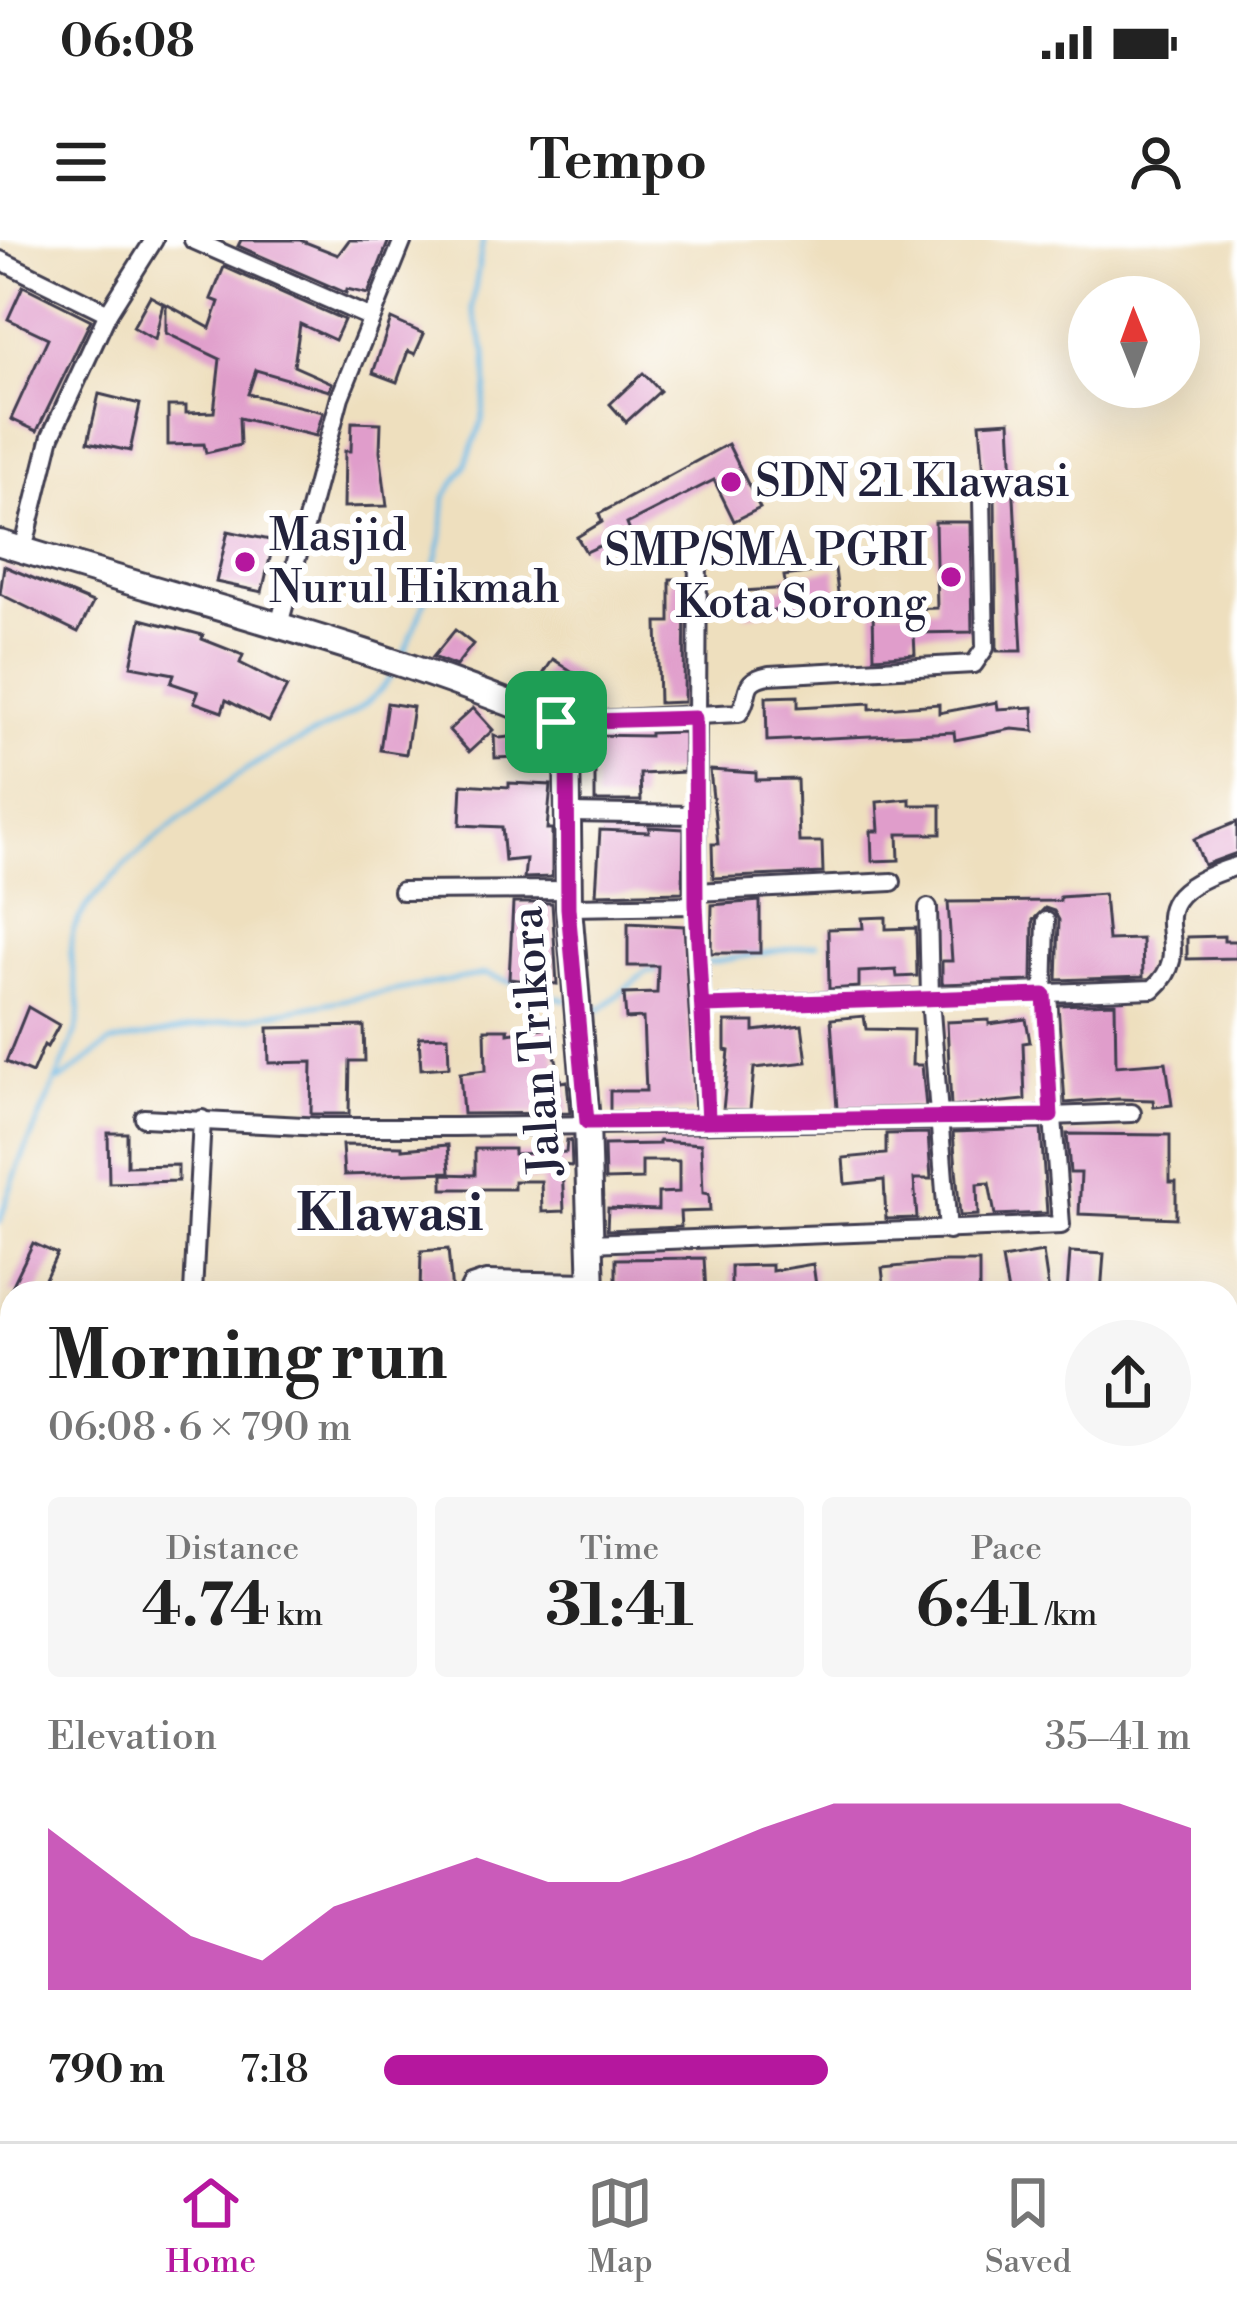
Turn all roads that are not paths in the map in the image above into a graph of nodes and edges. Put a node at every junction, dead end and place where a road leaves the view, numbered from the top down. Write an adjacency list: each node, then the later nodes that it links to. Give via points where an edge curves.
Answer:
1 (154, 240): 5 (street)
2 (193, 240): 6 (street)
3 (403, 240): 6 (street)
4 (0, 260): 5 (street)
5 (108, 313): 9 (street)
6 (370, 316): 10 (street)
7 (982, 500): 11 (street, via 985,648 974,664 769,675 748,684 740,713)
8 (698, 542): 11 (street)
9 (11, 546): 10 (street)
10 (279, 625): 12 (street)
11 (695, 718): 12 (street); 14 (street)
12 (556, 722): 13 (street, Jalan Trikora, via 567,748)
13 (568, 813): 14 (street); 19 (street, Jalan Trikora)
14 (695, 814): 18 (street)
15 (1237, 866): 22 (street, via 1180,890 1172,902 1170,961 1153,989)
16 (892, 882): 18 (street)
17 (402, 891): 19 (street)
18 (696, 898): 19 (street); 24 (street)
19 (568, 899): 30 (street, Jalan Trikora)
20 (928, 908): 23 (street)
21 (1046, 921): 22 (street)
22 (1044, 995): 23 (street); 26 (street)
23 (930, 998): 24 (street); 28 (street)
24 (704, 1006): 29 (street)
25 (1132, 1112): 26 (street)
26 (1051, 1116): 28 (street); 32 (street, via 1061,1225)
27 (144, 1118): 31 (street)
28 (939, 1120): 29 (street); 32 (street)
29 (708, 1121): 30 (street)
30 (587, 1122): 31 (street); 33 (street, Jalan Trikora)
31 (201, 1124): 34 (street)
32 (948, 1231): 33 (street)
33 (590, 1244): 35 (street, Jalan Trikora)
34 (194, 1281)
35 (591, 1281)

